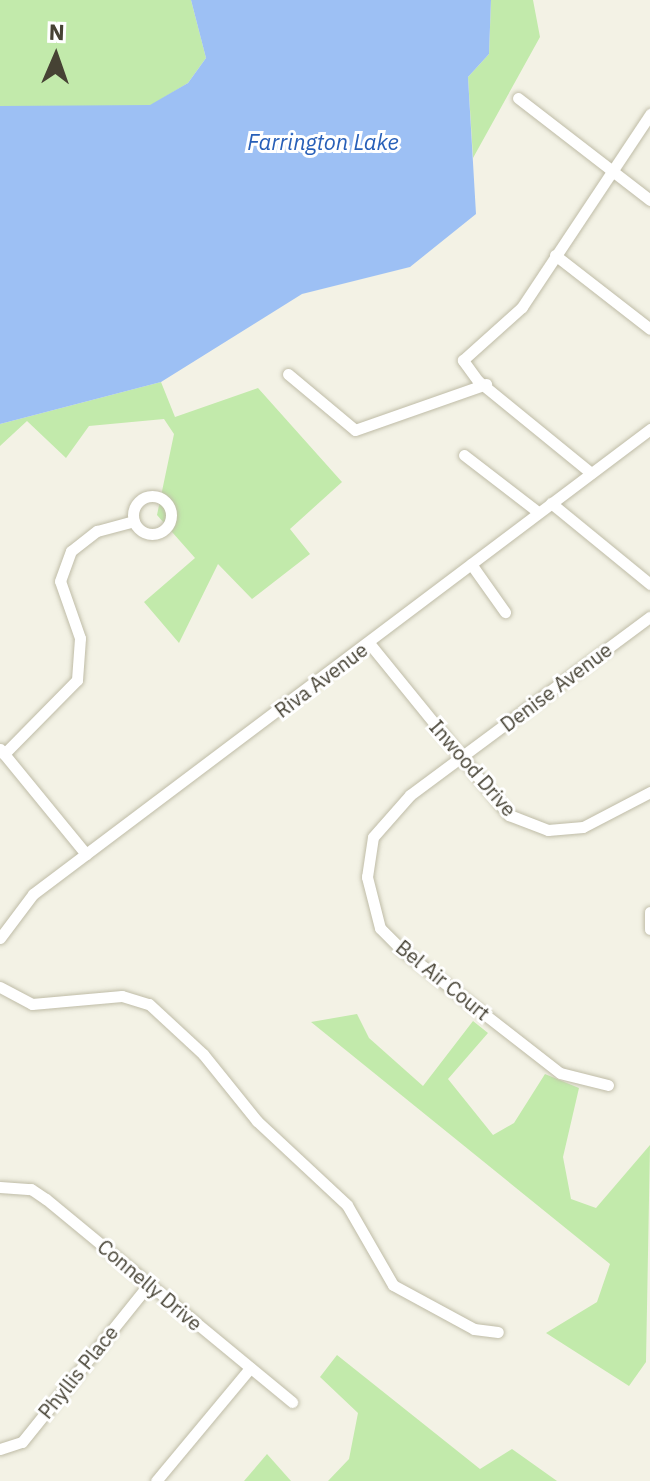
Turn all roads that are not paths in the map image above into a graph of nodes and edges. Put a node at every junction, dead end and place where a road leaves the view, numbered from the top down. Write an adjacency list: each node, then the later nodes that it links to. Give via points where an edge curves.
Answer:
1 (518, 98): 3 (street)
2 (650, 114): 3 (street)
3 (615, 173): 4 (street); 5 (street)
4 (650, 200)
5 (555, 255): 6 (street); 8 (street, via 522,307 487,332 464,364)
6 (650, 329)
7 (288, 374): 8 (street, via 355,430)
8 (486, 384): 11 (street)
9 (650, 429): 11 (street, Riva Avenue)
10 (464, 455): 13 (street)
11 (591, 473): 12 (street, Riva Avenue)
12 (551, 503): 13 (street, Riva Avenue); 16 (street)
13 (538, 512): 15 (street, Riva Avenue)
14 (134, 521): 20 (street, via 97,531 71,551 60,581 80,638 77,680)
15 (471, 564): 17 (street); 19 (street, Riva Avenue)
16 (650, 584)
17 (505, 612)
18 (650, 617): 21 (street, Denise Avenue)
19 (369, 643): 21 (street, Inwood Drive); 23 (street, Riva Avenue)
20 (2, 752): 23 (street)
21 (461, 757): 22 (street, Inwood Drive, via 509,815 548,830 583,827); 28 (street, Bel Air Court, via 410,795 373,837 367,877 380,928 560,1073)
22 (650, 792)
23 (86, 854): 26 (street, Riva Avenue, via 33,894)
24 (650, 912): 25 (street)
25 (650, 929)
26 (0, 938)
27 (0, 987): 31 (street, via 32,1004 122,996 149,1004 203,1054 257,1121 347,1205 393,1285 474,1329)
28 (608, 1085)
29 (0, 1187): 30 (street, Connelly Drive, via 31,1189)
30 (149, 1284): 32 (street, Connelly Drive); 34 (street, Phyllis Place, via 22,1442)
31 (498, 1332)
32 (250, 1368): 33 (street, Connelly Drive); 35 (street)
33 (292, 1402)
34 (0, 1449)
35 (156, 1481)

